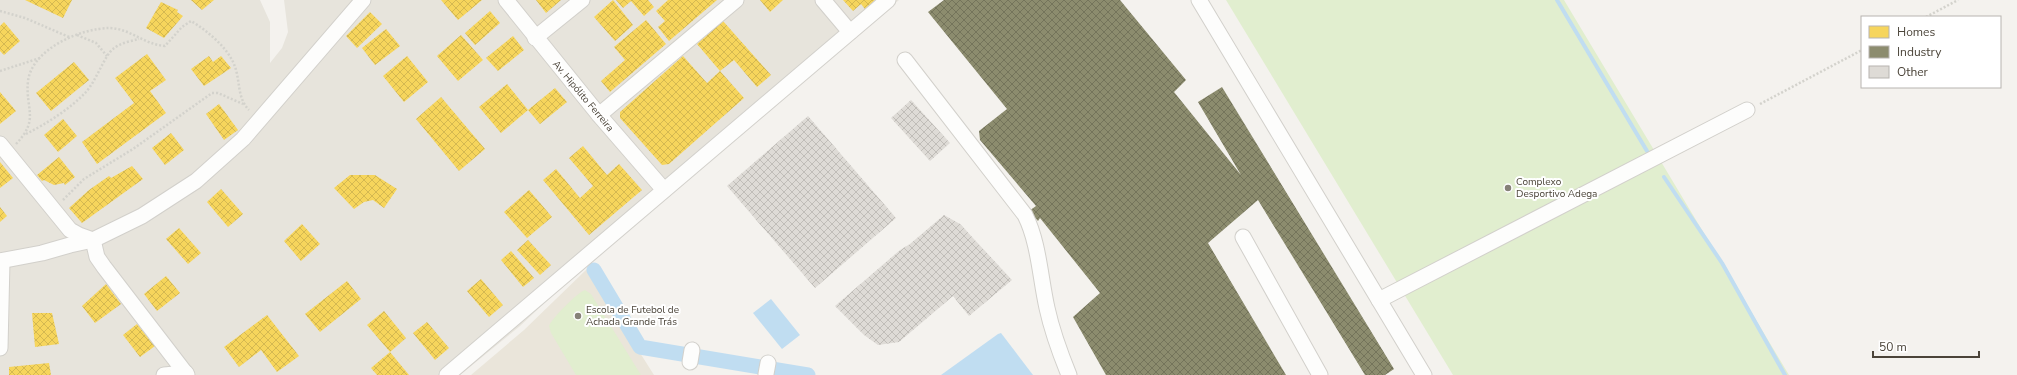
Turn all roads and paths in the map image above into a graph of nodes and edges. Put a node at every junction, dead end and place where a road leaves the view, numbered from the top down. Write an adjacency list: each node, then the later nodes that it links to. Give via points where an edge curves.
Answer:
1 (363, 0): 24 (street)
2 (506, 0): 15 (street, Av. Hipólito Ferreira)
3 (582, 0): 15 (street)
4 (736, 0): 23 (street)
5 (823, 0): 11 (street)
6 (888, 0): 11 (street)
7 (1199, 0): 32 (street)
8 (1958, 0): 10 (path)
9 (0, 11): 13 (path, via 25,18)
10 (1928, 16)
11 (850, 32): 27 (street)
12 (77, 35): 13 (path); 14 (path, via 95,30 116,29); 17 (path, via 96,43)
13 (69, 37): 18 (path)
14 (139, 38): 17 (path, via 113,49); 21 (path, via 152,45 164,46 190,21 198,25 223,46 231,58)
15 (535, 38): 23 (street, Av. Hipólito Ferreira)
16 (1861, 51): 22 (path)
17 (107, 56): 25 (path, via 97,78 86,92)
18 (40, 58): 20 (path); 25 (path, via 29,76 30,124)
19 (905, 60): 37 (street, via 1025,215 1032,228 1047,308 1057,346)
20 (0, 71)
21 (244, 104): 24 (path, via 248,110); 28 (path, via 212,93 133,149 84,179)
22 (1747, 110): 32 (street)
23 (599, 115): 27 (street, Av. Hipólito Ferreira)
24 (263, 118): 30 (street, via 228,154 196,181 142,216)
25 (25, 135): 26 (path)
26 (4, 148): 28 (street)
27 (664, 190): 36 (street)
28 (54, 209): 30 (street, via 70,230)
29 (1242, 237): 38 (street)
30 (93, 240): 31 (street); 34 (street, via 97,257 104,267)
31 (1, 261): 33 (street)
32 (1379, 300): 39 (street)
33 (0, 348)
34 (187, 374): 35 (street)
35 (164, 375)
36 (447, 375)
37 (1069, 375)
38 (1320, 375)
39 (1424, 375)

